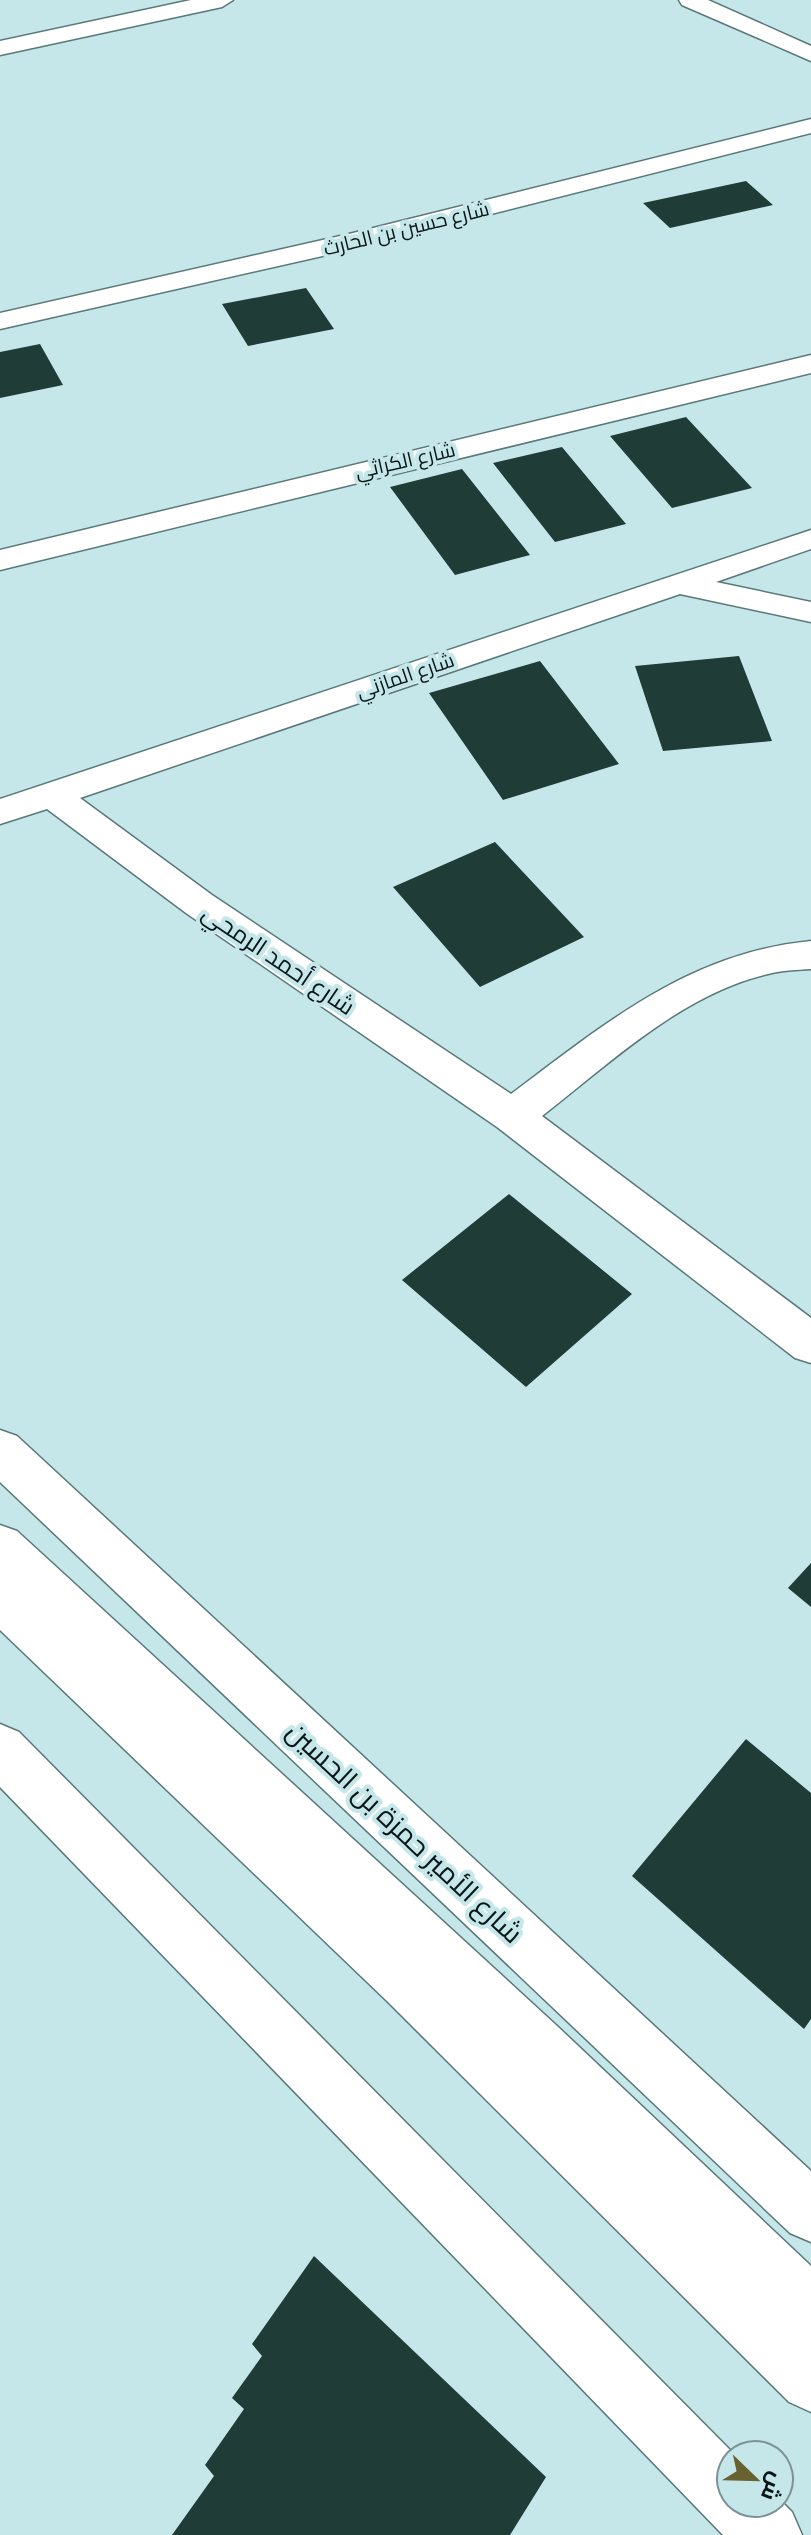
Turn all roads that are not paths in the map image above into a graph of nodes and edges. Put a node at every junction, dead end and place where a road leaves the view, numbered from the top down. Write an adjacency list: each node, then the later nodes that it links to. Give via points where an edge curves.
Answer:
1 (222, 0): 5 (street)
2 (690, 0): 4 (street)
3 (754, 0): 4 (street)
4 (721, 14): 6 (street)
5 (0, 48)
6 (811, 54)
7 (811, 126): 8 (street, شارع حسين بن الحارث, via 349,242)
8 (0, 321)
9 (811, 364): 11 (street, شارع الكراثي)
10 (811, 539): 12 (street, شارع المازني)
11 (0, 560)
12 (678, 583): 13 (street); 14 (street, شارع المازني)
13 (811, 612)
14 (52, 795): 15 (street, شارع المازني); 17 (street, شارع أحمد الرمحي, via 199,904)
15 (0, 812)
16 (811, 955): 17 (street, via 752,963 682,991)
17 (512, 1116): 18 (street, شارع أحمد الرمحي)
18 (811, 1344)
19 (0, 1451): 23 (street, شارع الأمير حمزة بن الحسين)
20 (0, 1547): 24 (street, via 536,2045)
21 (0, 1597): 25 (street, via 407,1981)
22 (0, 1750): 26 (street)
23 (811, 2212)
24 (811, 2309)
25 (811, 2380)
26 (715, 2481)
27 (753, 2519): 28 (street)
28 (769, 2535)

